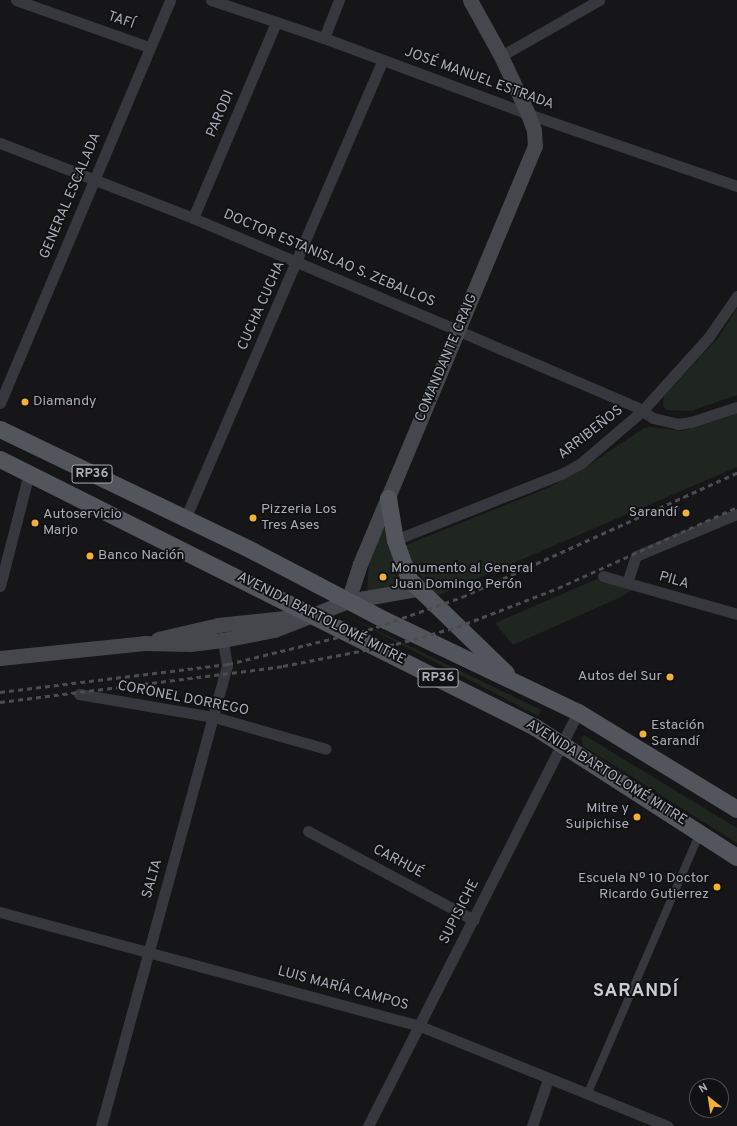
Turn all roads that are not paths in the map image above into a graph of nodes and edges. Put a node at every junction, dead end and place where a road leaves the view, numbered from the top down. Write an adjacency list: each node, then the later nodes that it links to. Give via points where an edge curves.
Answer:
1 (16, 0): 9 (street, TAFÍ)
2 (170, 0): 9 (street, GENERAL ESCALADA)
3 (211, 0): 7 (street, JOSÉ MANUEL ESTRADA)
4 (339, 0): 8 (street)
5 (470, 0): 10 (main road, COMANDANTE CRAIG)
6 (599, 0): 10 (street)
7 (276, 22): 8 (street, JOSÉ MANUEL ESTRADA); 16 (street, PARODI)
8 (324, 38): 11 (street, JOSÉ MANUEL ESTRADA)
9 (149, 47): 14 (street, GENERAL ESCALADA)
10 (501, 56): 12 (main road, COMANDANTE CRAIG)
11 (383, 60): 12 (street, JOSÉ MANUEL ESTRADA); 17 (street, CUCHA CUCHA)
12 (528, 114): 15 (street, JOSÉ MANUEL ESTRADA); 19 (main road, COMANDANTE CRAIG, via 535,140 533,154)
13 (0, 143): 14 (street, DOCTOR ESTANISLAO S. ZEBALLOS)
14 (94, 180): 16 (street, DOCTOR ESTANISLAO S. ZEBALLOS); 20 (street, GENERAL ESCALADA)
15 (737, 186)
16 (193, 218): 17 (street, DOCTOR ESTANISLAO S. ZEBALLOS)
17 (297, 263): 19 (street, DOCTOR ESTANISLAO S. ZEBALLOS); 28 (street, CUCHA CUCHA)
18 (737, 296): 22 (street, ARRIBEÑOS, via 708,338)
19 (459, 331): 22 (street, DOCTOR ESTANISLAO S. ZEBALLOS); 26 (main road, COMANDANTE CRAIG)
20 (0, 403)
21 (737, 407): 22 (street, DOCTOR ESTANISLAO S. ZEBALLOS, via 678,424 653,418)
22 (642, 411): 29 (street, ARRIBEÑOS, via 580,464 561,474)
23 (0, 429): 28 (main road, AVENIDA BARTOLOMÉ MITRE / RP36)
24 (0, 459): 25 (main road, AVENIDA BARTOLOMÉ MITRE / RP36)
25 (29, 474): 32 (street); 36 (main road, AVENIDA BARTOLOMÉ MITRE / RP36)
26 (388, 498): 29 (main road); 34 (main road, COMANDANTE CRAIG)
27 (737, 514): 31 (street, via 636,556)
28 (185, 519): 34 (main road, AVENIDA BARTOLOMÉ MITRE / RP36)
29 (395, 540): 33 (main road, via 409,579)
30 (603, 576): 31 (street, PILA)
31 (627, 583): 35 (street, PILA)
32 (0, 586)
33 (416, 589): 34 (main road); 40 (main road)
34 (348, 601): 36 (main road); 40 (main road, AVENIDA BARTOLOMÉ MITRE / RP36)
35 (737, 614)
36 (313, 615): 37 (main road, via 274,630); 38 (main road, via 211,627); 44 (main road, AVENIDA BARTOLOMÉ MITRE / RP36)
37 (223, 640): 38 (main road, via 190,644); 43 (street, SALTA, via 227,666)
38 (144, 643): 39 (main road)
39 (0, 658)
40 (514, 681): 42 (main road, AVENIDA BARTOLOMÉ MITRE / RP36)
41 (79, 694): 43 (street, CORONEL DORREGO)
42 (578, 712): 44 (street, SUPISICHE); 46 (main road, AVENIDA BARTOLOMÉ MITRE / RP36)
43 (214, 717): 45 (street, CORONEL DORREGO); 52 (street, SALTA)
44 (562, 743): 48 (main road, AVENIDA BARTOLOMÉ MITRE / RP36); 51 (street, SUPISICHE)
45 (326, 749)
46 (737, 809)
47 (308, 831): 51 (street, CARHUÉ)
48 (700, 832): 49 (main road, AVENIDA BARTOLOMÉ MITRE / RP36); 55 (street)
49 (737, 857)
50 (0, 912): 52 (street, LUIS MARÍA CAMPOS)
51 (474, 920): 53 (street, SUPISICHE)
52 (148, 951): 53 (street, LUIS MARÍA CAMPOS); 56 (street, SALTA)
53 (420, 1026): 54 (street, LUIS MARÍA CAMPOS); 57 (street, SUPISICHE)
54 (548, 1079): 55 (street, LUIS MARÍA CAMPOS); 58 (street)
55 (587, 1095): 59 (street, LUIS MARÍA CAMPOS)
56 (101, 1126)
57 (368, 1126)
58 (532, 1126)
59 (668, 1126)

